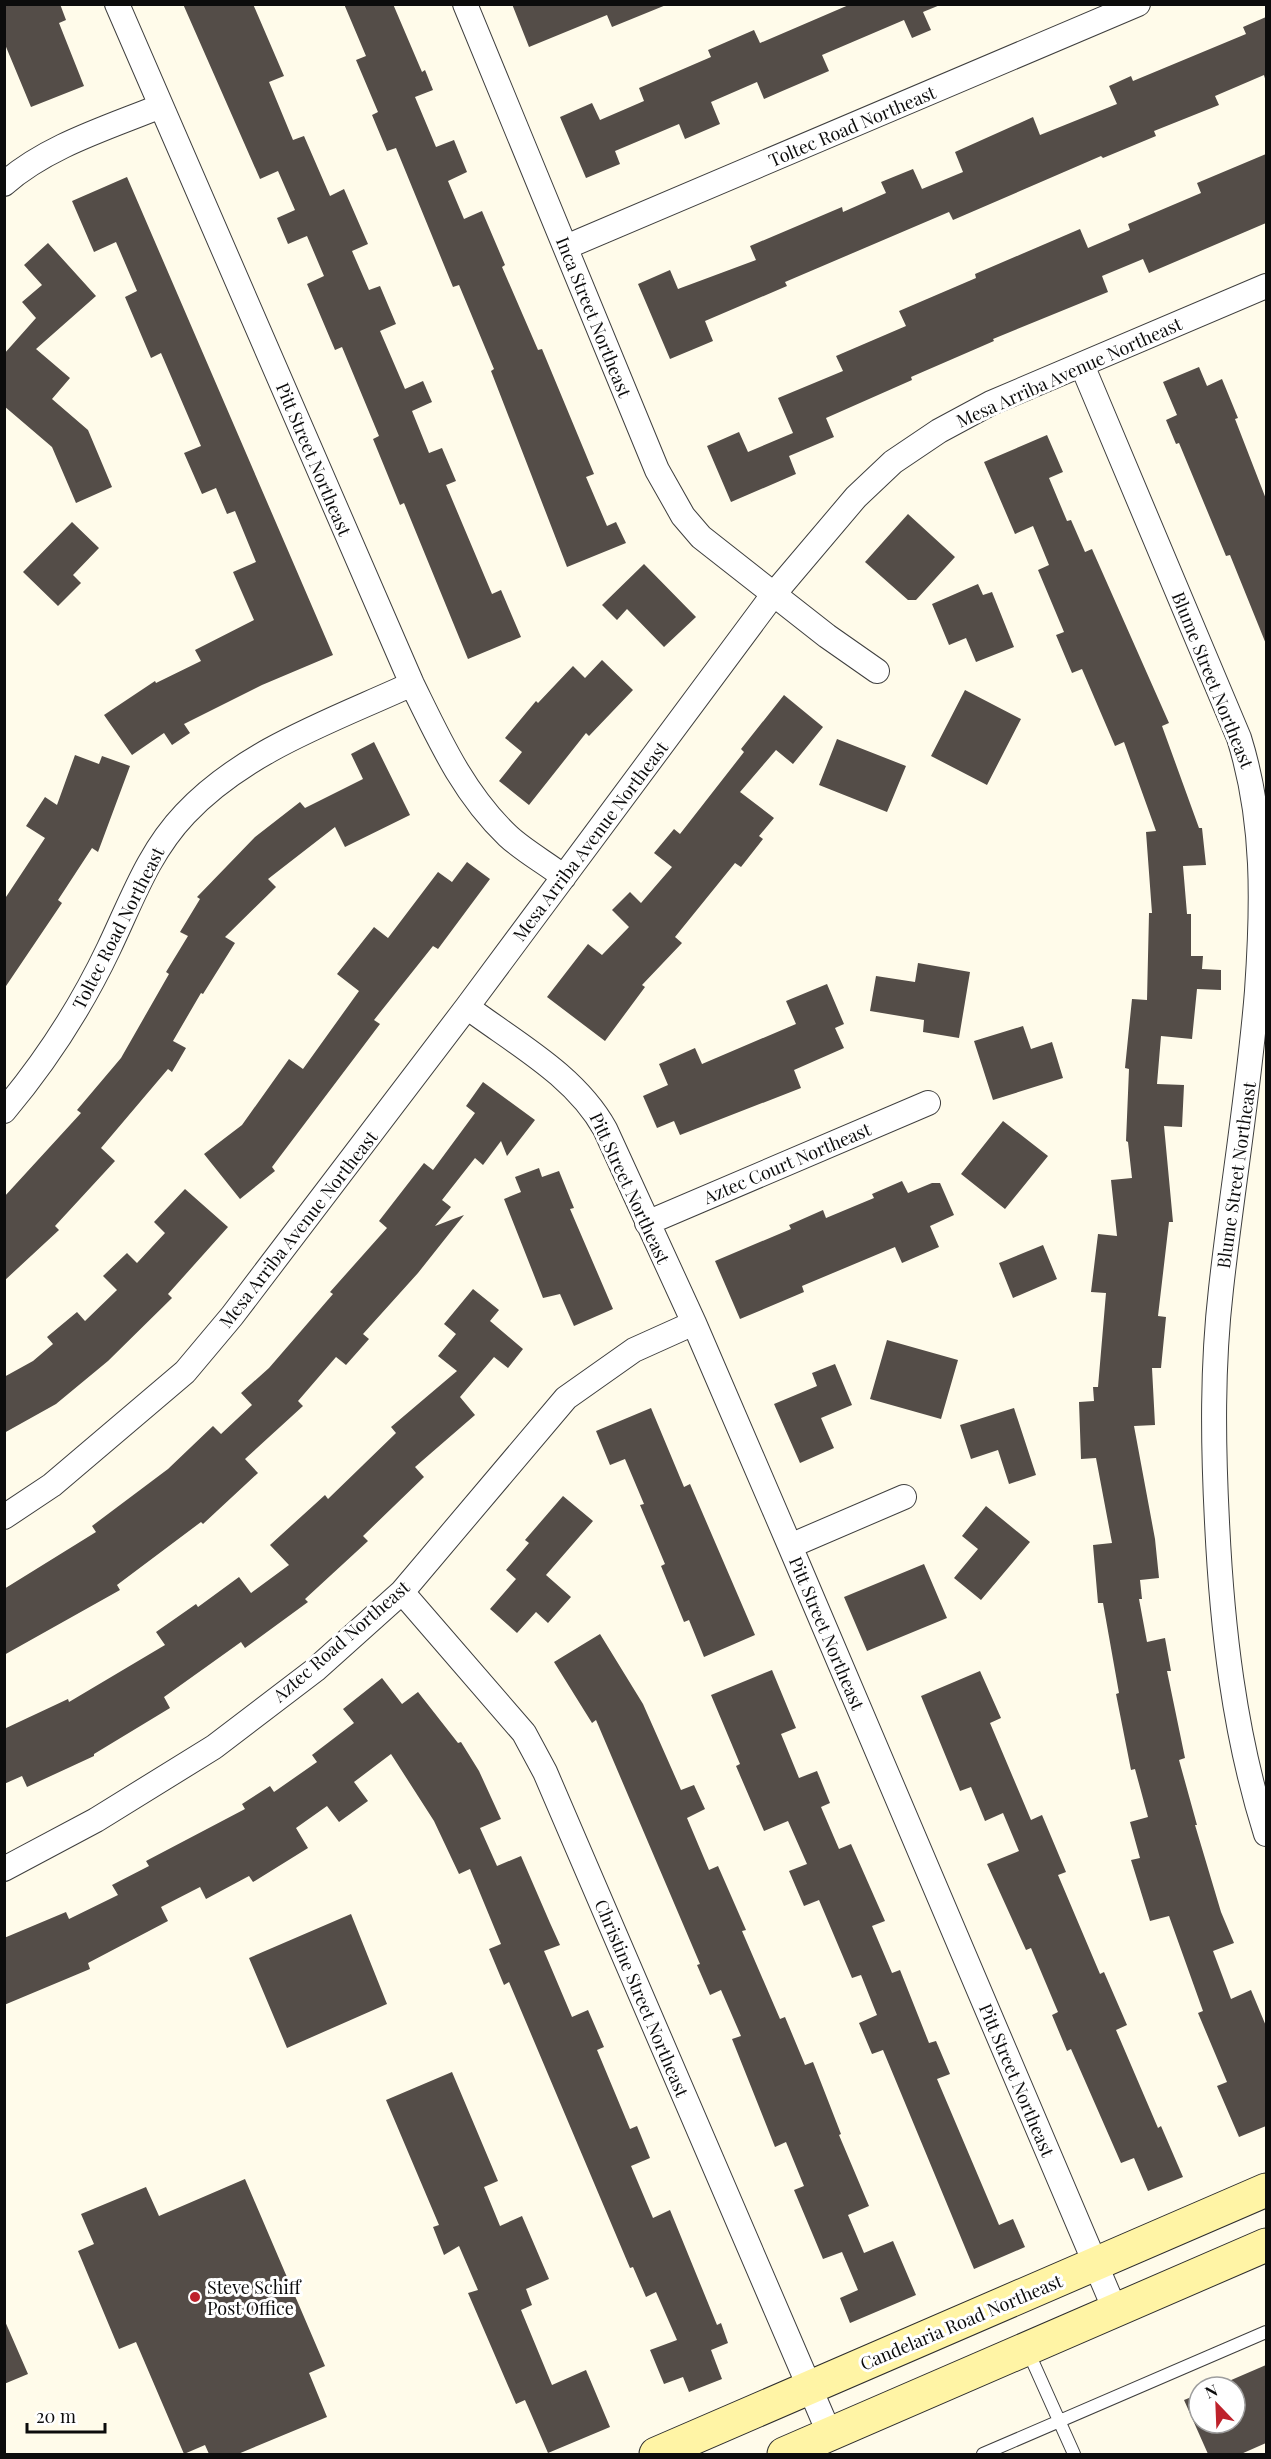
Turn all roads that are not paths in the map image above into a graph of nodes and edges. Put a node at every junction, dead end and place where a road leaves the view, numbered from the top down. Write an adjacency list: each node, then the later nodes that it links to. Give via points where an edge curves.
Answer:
1 (117, 4): 4 (street, Pitt Street Northeast)
2 (465, 4): 6 (street, Inca Street Northeast)
3 (1138, 4): 6 (street, Toltec Road Northeast)
4 (161, 106): 5 (street, via 77,140 25,166); 11 (street, Pitt Street Northeast)
5 (4, 184)
6 (566, 248): 9 (street, Inca Street Northeast, via 669,494 701,537)
7 (1266, 286): 8 (street, Mesa Arriba Avenue Northeast)
8 (1082, 365): 9 (street, Mesa Arriba Avenue Northeast, via 991,403 893,462 856,497); 22 (street, Blume Street Northeast, via 1239,738 1252,778 1262,906 1247,1106 1221,1288 1212,1402 1220,1581 1229,1677)
9 (773, 595): 10 (street, Inca Street Northeast); 12 (street, Mesa Arriba Avenue Northeast)
10 (877, 671)
11 (412, 684): 12 (street, Pitt Street Northeast, via 456,772 480,805 509,837); 15 (street, Toltec Road Northeast, via 279,745 206,793 184,814 153,853 72,1020)
12 (564, 877): 13 (street, Mesa Arriba Avenue Northeast)
13 (467, 1007): 16 (street, Pitt Street Northeast, via 575,1088 592,1106); 19 (street, Mesa Arriba Avenue Northeast, via 305,1222 185,1372 52,1485)
14 (928, 1103): 16 (street, Aztec Court Northeast)
15 (4, 1112)
16 (647, 1223): 17 (street, Pitt Street Northeast)
17 (694, 1323): 20 (street, Pitt Street Northeast); 21 (street, Aztec Road Northeast, via 634,1350 566,1398)
18 (904, 1497): 20 (street)
19 (4, 1517)
20 (790, 1546): 26 (street, Pitt Street Northeast)
21 (402, 1592): 23 (street, Aztec Road Northeast, via 315,1670 214,1747 96,1820); 30 (street, Christine Street Northeast, via 524,1733 544,1772)
22 (1266, 1834)
23 (4, 1869)
24 (1266, 2190): 26 (main road, Candelaria Road Northeast)
25 (1266, 2245): 27 (main road)
26 (1094, 2264): 27 (street, Pitt Street Northeast); 30 (main road, Candelaria Road Northeast)
27 (1115, 2310): 29 (main road)
28 (1266, 2332): 31 (lane)
29 (1027, 2349): 31 (lane); 32 (main road)
30 (809, 2387): 32 (street, Christine Street Northeast); 33 (main road, Candelaria Road Northeast)
31 (1060, 2421): 35 (lane); 36 (lane)
32 (830, 2435): 34 (main road)
33 (672, 2451)
34 (784, 2454)
35 (983, 2454)
36 (1074, 2454)

